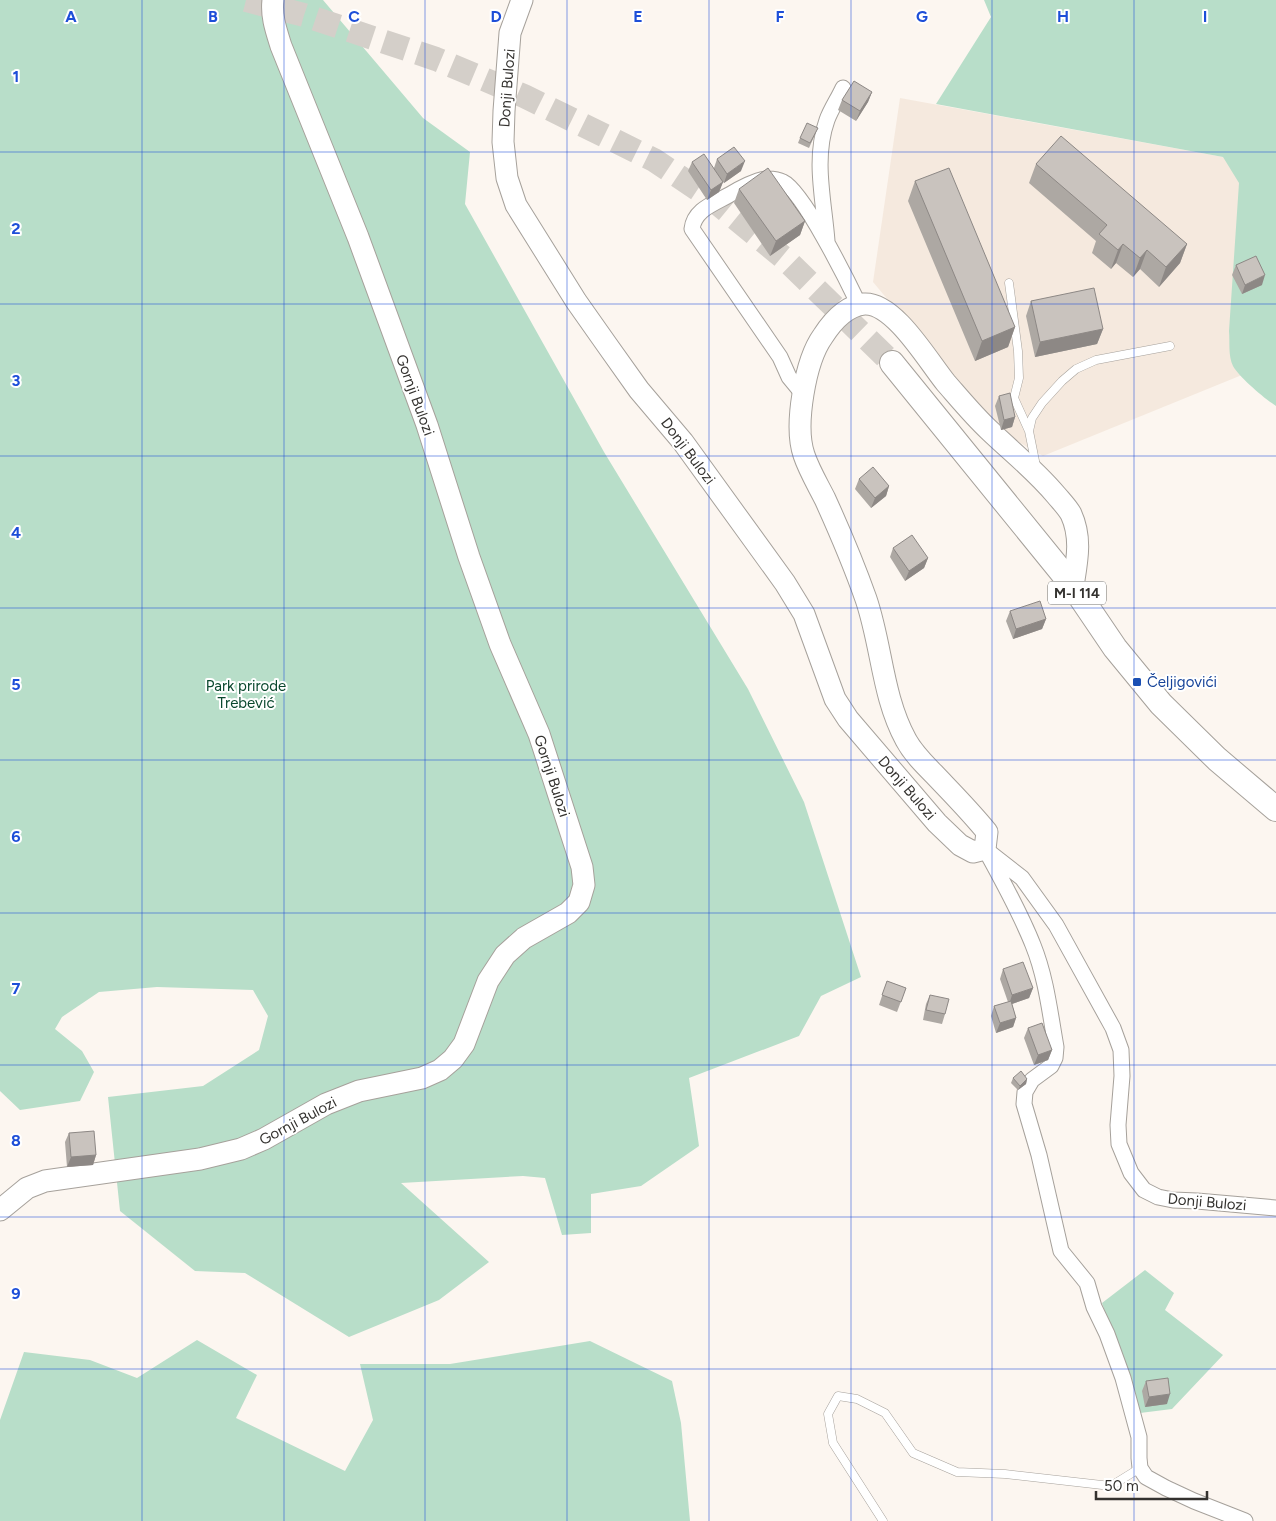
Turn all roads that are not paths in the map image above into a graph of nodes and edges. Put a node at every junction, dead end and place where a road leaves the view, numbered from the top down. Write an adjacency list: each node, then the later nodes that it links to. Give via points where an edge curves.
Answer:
1 (272, 0): 16 (street, Gornji Bulozi, via 281,46 358,237 427,425 500,644 539,734 582,867 584,885 579,902 568,913 524,938 505,955 488,980 464,1044 440,1070 422,1078 359,1091 326,1104 241,1150 45,1181 27,1188)
2 (522, 0): 14 (street, Donji Bulozi, via 510,33 503,142 507,178 516,205 607,345 786,583 804,614 835,699 848,718 960,845 973,852)
3 (843, 88): 4 (street, via 827,119 820,157)
4 (827, 245): 6 (street); 9 (street, via 793,191 783,182 766,178 698,213 692,222 692,230 698,240)
5 (1009, 283): 10 (lane, via 1019,369 1014,398)
6 (859, 306): 9 (street, Donji Bulozi, via 842,313 817,344); 11 (street, via 880,307 897,319 958,397)
7 (1170, 346): 10 (lane, via 1096,360 1076,369 1042,403 1032,418)
8 (892, 364): 12 (main road, M-I 114)
9 (803, 394): 14 (street, Donji Bulozi, via 803,453 850,554 867,601 884,683 896,721 916,756 987,832)
10 (1029, 431): 11 (lane)
11 (1037, 473): 12 (street, via 1070,512 1076,529 1079,550)
12 (1073, 586): 13 (main road, M-I 114, via 1115,648 1161,704 1217,759)
13 (1276, 809)
14 (984, 848): 15 (street, Donji Bulozi, via 1022,878 1051,917 1113,1028 1121,1050 1119,1144 1131,1173 1144,1190 1173,1200); 17 (street, via 1024,925 1041,970 1056,1047 1055,1058 1051,1066 1032,1080 1025,1092 1024,1104 1061,1251 1087,1283 1107,1334 1139,1437)
15 (1276, 1208)
16 (0, 1210)
17 (1143, 1472): 18 (lane, via 1111,1486 957,1472 913,1453 885,1413 857,1399 838,1396 828,1414 833,1443); 19 (street, via 1194,1501)
18 (883, 1521)
19 (1245, 1521)

